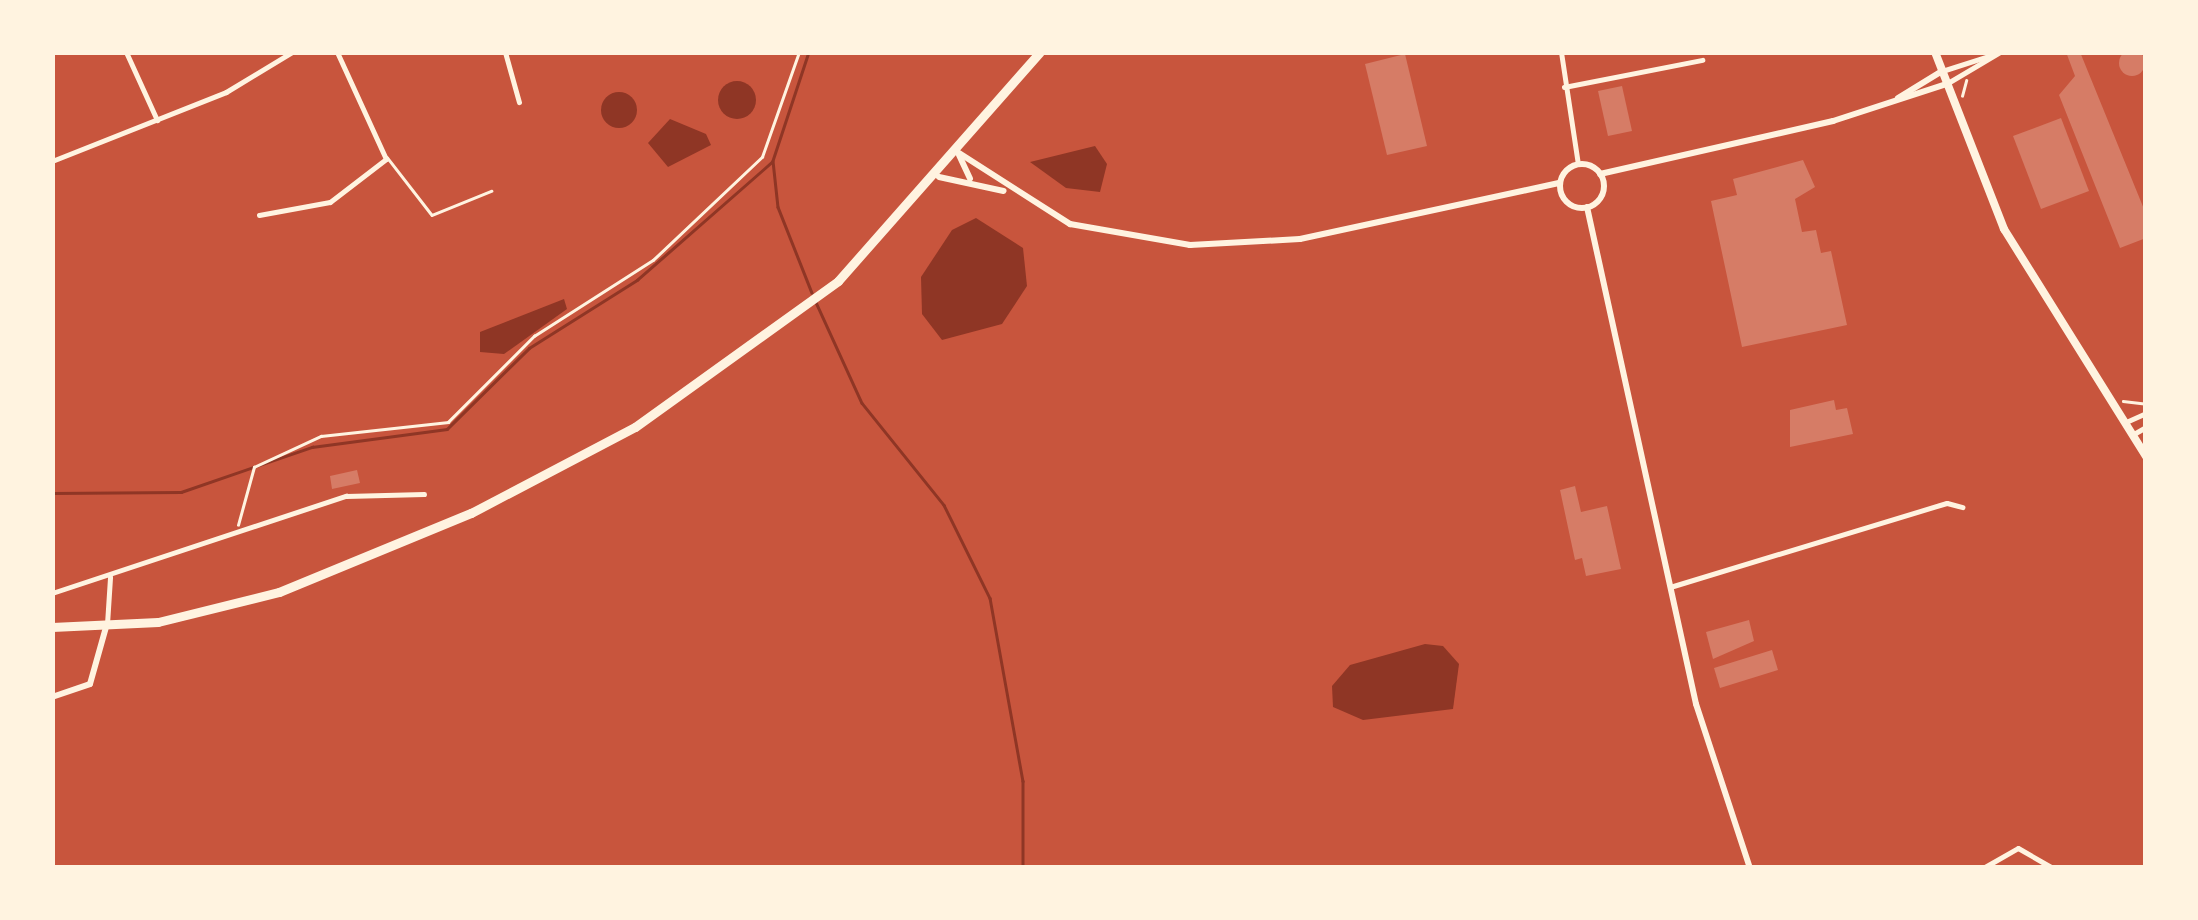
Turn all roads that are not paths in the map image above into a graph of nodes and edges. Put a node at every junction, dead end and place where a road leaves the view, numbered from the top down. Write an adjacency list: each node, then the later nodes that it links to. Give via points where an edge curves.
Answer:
1 (126, 52): 15 (street)
2 (292, 52): 15 (street)
3 (337, 52): 17 (street)
4 (505, 52): 14 (street)
5 (1040, 52): 16 (main road)
6 (1561, 52): 12 (street)
7 (1935, 52): 10 (main road)
8 (2000, 52): 10 (street); 11 (street)
9 (1702, 60): 12 (street)
10 (1942, 71): 11 (main road); 13 (street)
11 (1946, 84): 13 (street); 31 (main road, via 2004,229)
12 (1564, 87): 19 (street)
13 (1898, 98): 21 (street)
14 (519, 102)
15 (157, 120): 18 (street)
16 (959, 154): 20 (main road); 22 (street); 26 (street)
17 (386, 155): 25 (lane, via 408,195 432,214); 29 (street, via 330,202)
18 (52, 161)
19 (1578, 164): 21 (street); 23 (street)
20 (939, 177): 22 (street); 41 (main road, via 819,299 635,428 471,514 256,600)
21 (1602, 178): 28 (street)
22 (970, 180): 26 (street)
23 (1560, 184): 24 (street); 27 (street)
24 (1532, 189): 26 (street, via 1300,238 1205,246 1106,235); 27 (street)
25 (491, 191)
26 (1010, 192)
27 (1561, 194): 28 (street)
28 (1586, 207): 38 (street)
29 (259, 215)
30 (2146, 413): 31 (street)
31 (2125, 423): 33 (main road)
32 (2146, 427): 33 (street)
33 (2132, 435): 34 (main road)
34 (2146, 456)
35 (424, 494): 37 (street, via 346,496)
36 (1962, 507): 38 (street, via 1947,503)
37 (110, 577): 39 (street); 41 (street)
38 (1670, 586): 43 (street, via 1704,737)
39 (52, 593)
40 (52, 627): 41 (main road)
41 (106, 627): 42 (street, via 90,684)
42 (52, 697)
43 (1750, 868)
44 (1983, 868): 45 (street, via 2018,848)
45 (2052, 868)

